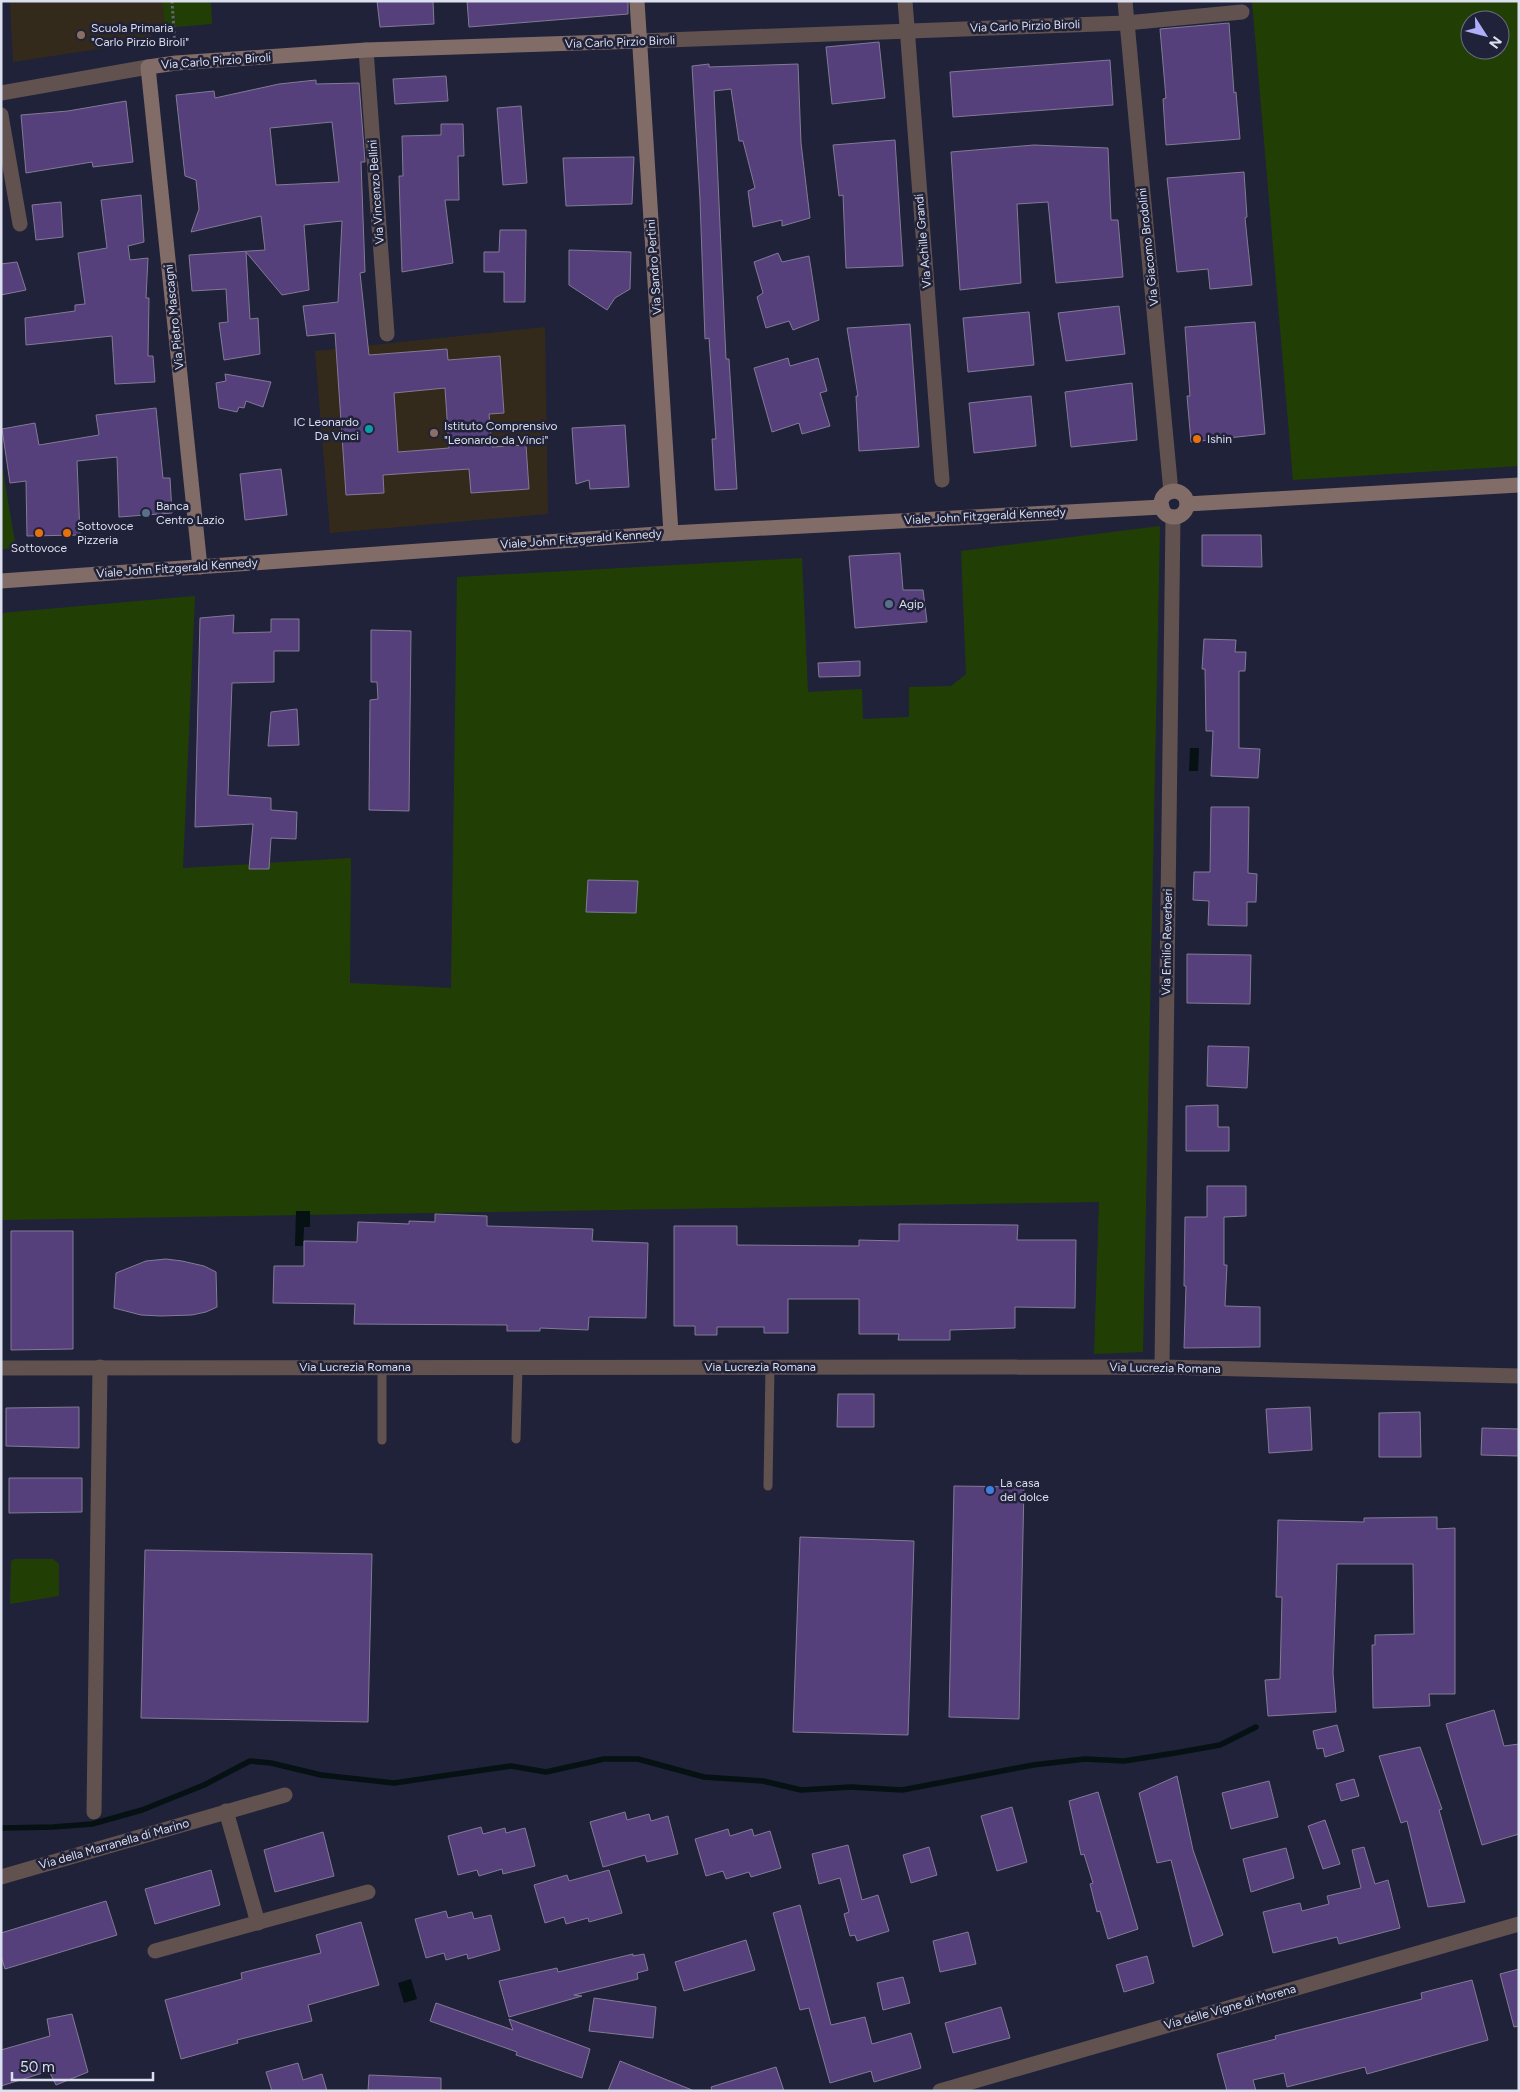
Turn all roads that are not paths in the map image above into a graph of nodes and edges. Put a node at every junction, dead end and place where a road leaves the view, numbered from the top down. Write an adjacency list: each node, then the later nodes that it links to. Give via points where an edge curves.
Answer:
1 (637, 1): 7 (street, Via Sandro Pertini)
2 (905, 1): 6 (street, Via Achille Grandi)
3 (1125, 1): 5 (street, Via Giacomo Brodolini)
4 (1242, 12): 5 (street, Via Carlo Pirzio Biroli)
5 (1126, 22): 6 (street, Via Carlo Pirzio Biroli); 16 (street, Via Giacomo Brodolini)
6 (907, 31): 7 (street, Via Carlo Pirzio Biroli); 14 (street, Via Achille Grandi)
7 (639, 41): 8 (street, Via Carlo Pirzio Biroli); 20 (street, Via Sandro Pertini)
8 (366, 50): 9 (street, Via Carlo Pirzio Biroli); 13 (street, Via Vincenzo Bellini)
9 (148, 67): 10 (street, Via Carlo Pirzio Biroli); 21 (street, Via Pietro Mascagni)
10 (1, 92)
11 (1, 115): 12 (street)
12 (20, 224)
13 (387, 334)
14 (942, 480)
15 (1519, 486): 17 (street)
16 (1171, 492): 17 (street, via 1182,494); 18 (street, via 1162,499)
17 (1187, 504): 19 (street, via 1182,515)
18 (1162, 507): 19 (street, via 1166,514); 20 (street, Viale John Fitzgerald Kennedy)
19 (1174, 517): 27 (street, Via Emilio Reverberi)
20 (670, 533): 21 (street, Viale John Fitzgerald Kennedy)
21 (200, 567): 22 (street, Viale John Fitzgerald Kennedy)
22 (1, 581)
23 (100, 1367): 24 (street, Via Lucrezia Romana); 28 (street, Via Lucrezia Romana); 35 (street)
24 (382, 1367): 25 (street, Via Lucrezia Romana); 31 (lane)
25 (518, 1367): 26 (street, Via Lucrezia Romana); 30 (lane)
26 (770, 1367): 27 (street, Via Lucrezia Romana); 32 (lane)
27 (1162, 1367): 29 (street, Via Lucrezia Romana)
28 (1, 1368)
29 (1519, 1376)
30 (516, 1439)
31 (382, 1440)
32 (768, 1486)
33 (285, 1795): 34 (street, Via della Marranella di Marino)
34 (226, 1811): 36 (street, Via della Marranella di Marino); 38 (street)
35 (94, 1812)
36 (1, 1877)
37 (368, 1892): 38 (street)
38 (258, 1923): 40 (street)
39 (1519, 1924): 41 (street, Via delle Vigne di Morena)
40 (155, 1951)
41 (940, 2091)

